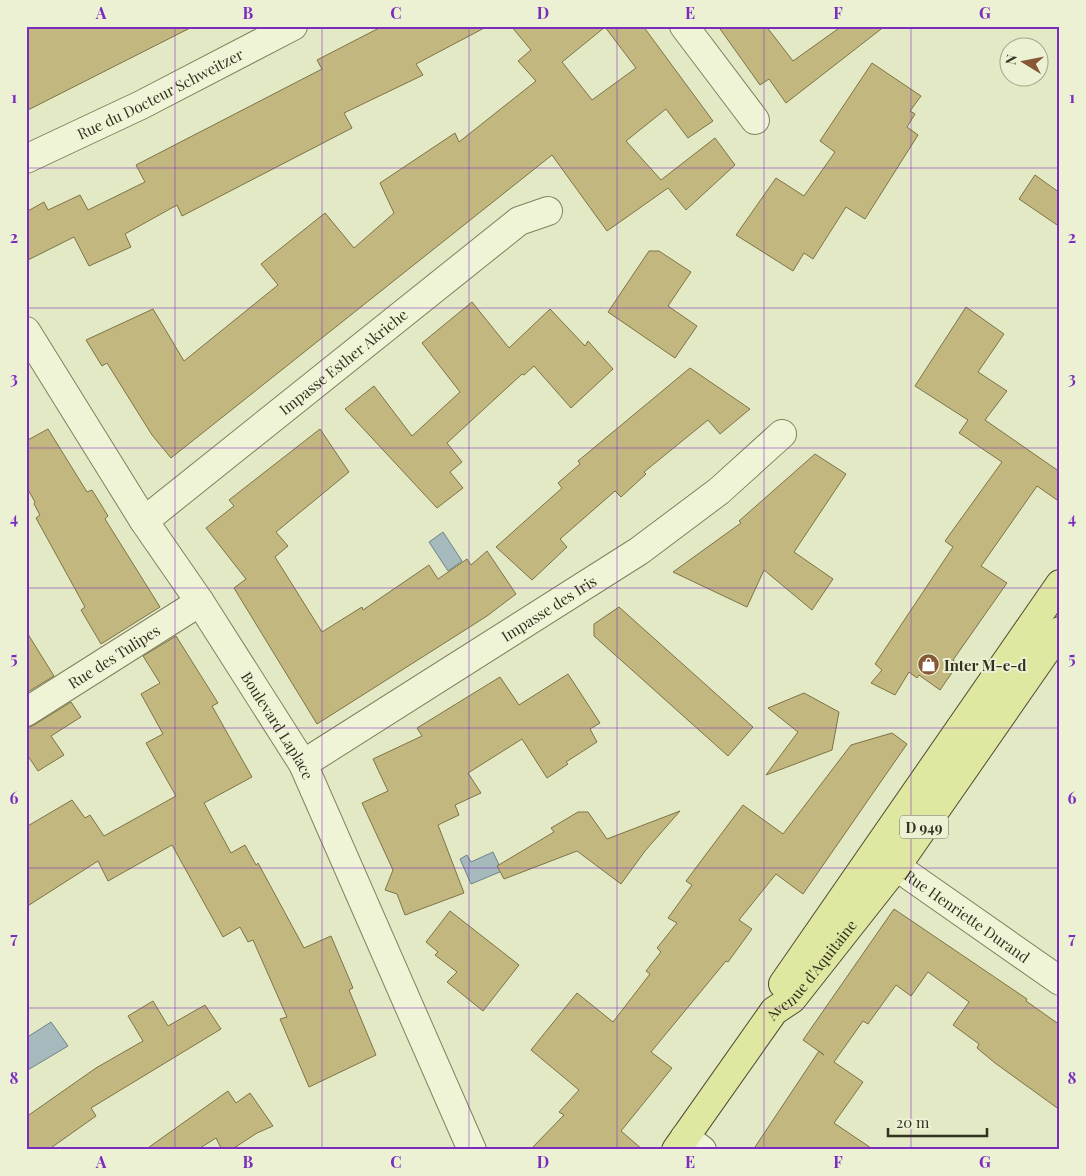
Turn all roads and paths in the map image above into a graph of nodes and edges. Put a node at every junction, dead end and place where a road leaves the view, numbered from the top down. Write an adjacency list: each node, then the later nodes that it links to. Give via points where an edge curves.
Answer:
1 (293, 26): 4 (street, Rue du Docteur Schweitzer, via 141,105)
2 (684, 26): 3 (street)
3 (755, 120)
4 (26, 159)
5 (548, 210): 8 (street, Impasse Esther Akriche, via 519,221)
6 (26, 331): 8 (street, Boulevard Laplace)
7 (782, 434): 13 (street, Impasse des Iris, via 719,491 639,551)
8 (144, 521): 10 (street, Boulevard Laplace)
9 (1060, 584): 14 (main road, Avenue d'Aquitaine / D 949)
10 (200, 602): 12 (street, Rue des Tulipes); 13 (street, Boulevard Laplace)
11 (1060, 631): 15 (main road, Avenue d'Aquitaine / D 949)
12 (26, 712)
13 (304, 764): 19 (street, Boulevard Laplace)
14 (874, 851): 15 (street, Rue Henriette Durand); 17 (main road, Avenue d'Aquitaine / D 949, via 778,992)
15 (896, 867): 16 (street, Rue Henriette Durand); 17 (main road, Avenue d'Aquitaine / D 949, via 792,999)
16 (1060, 981)
17 (774, 1011): 18 (main road, D 949)
18 (688, 1146)
19 (472, 1150)

